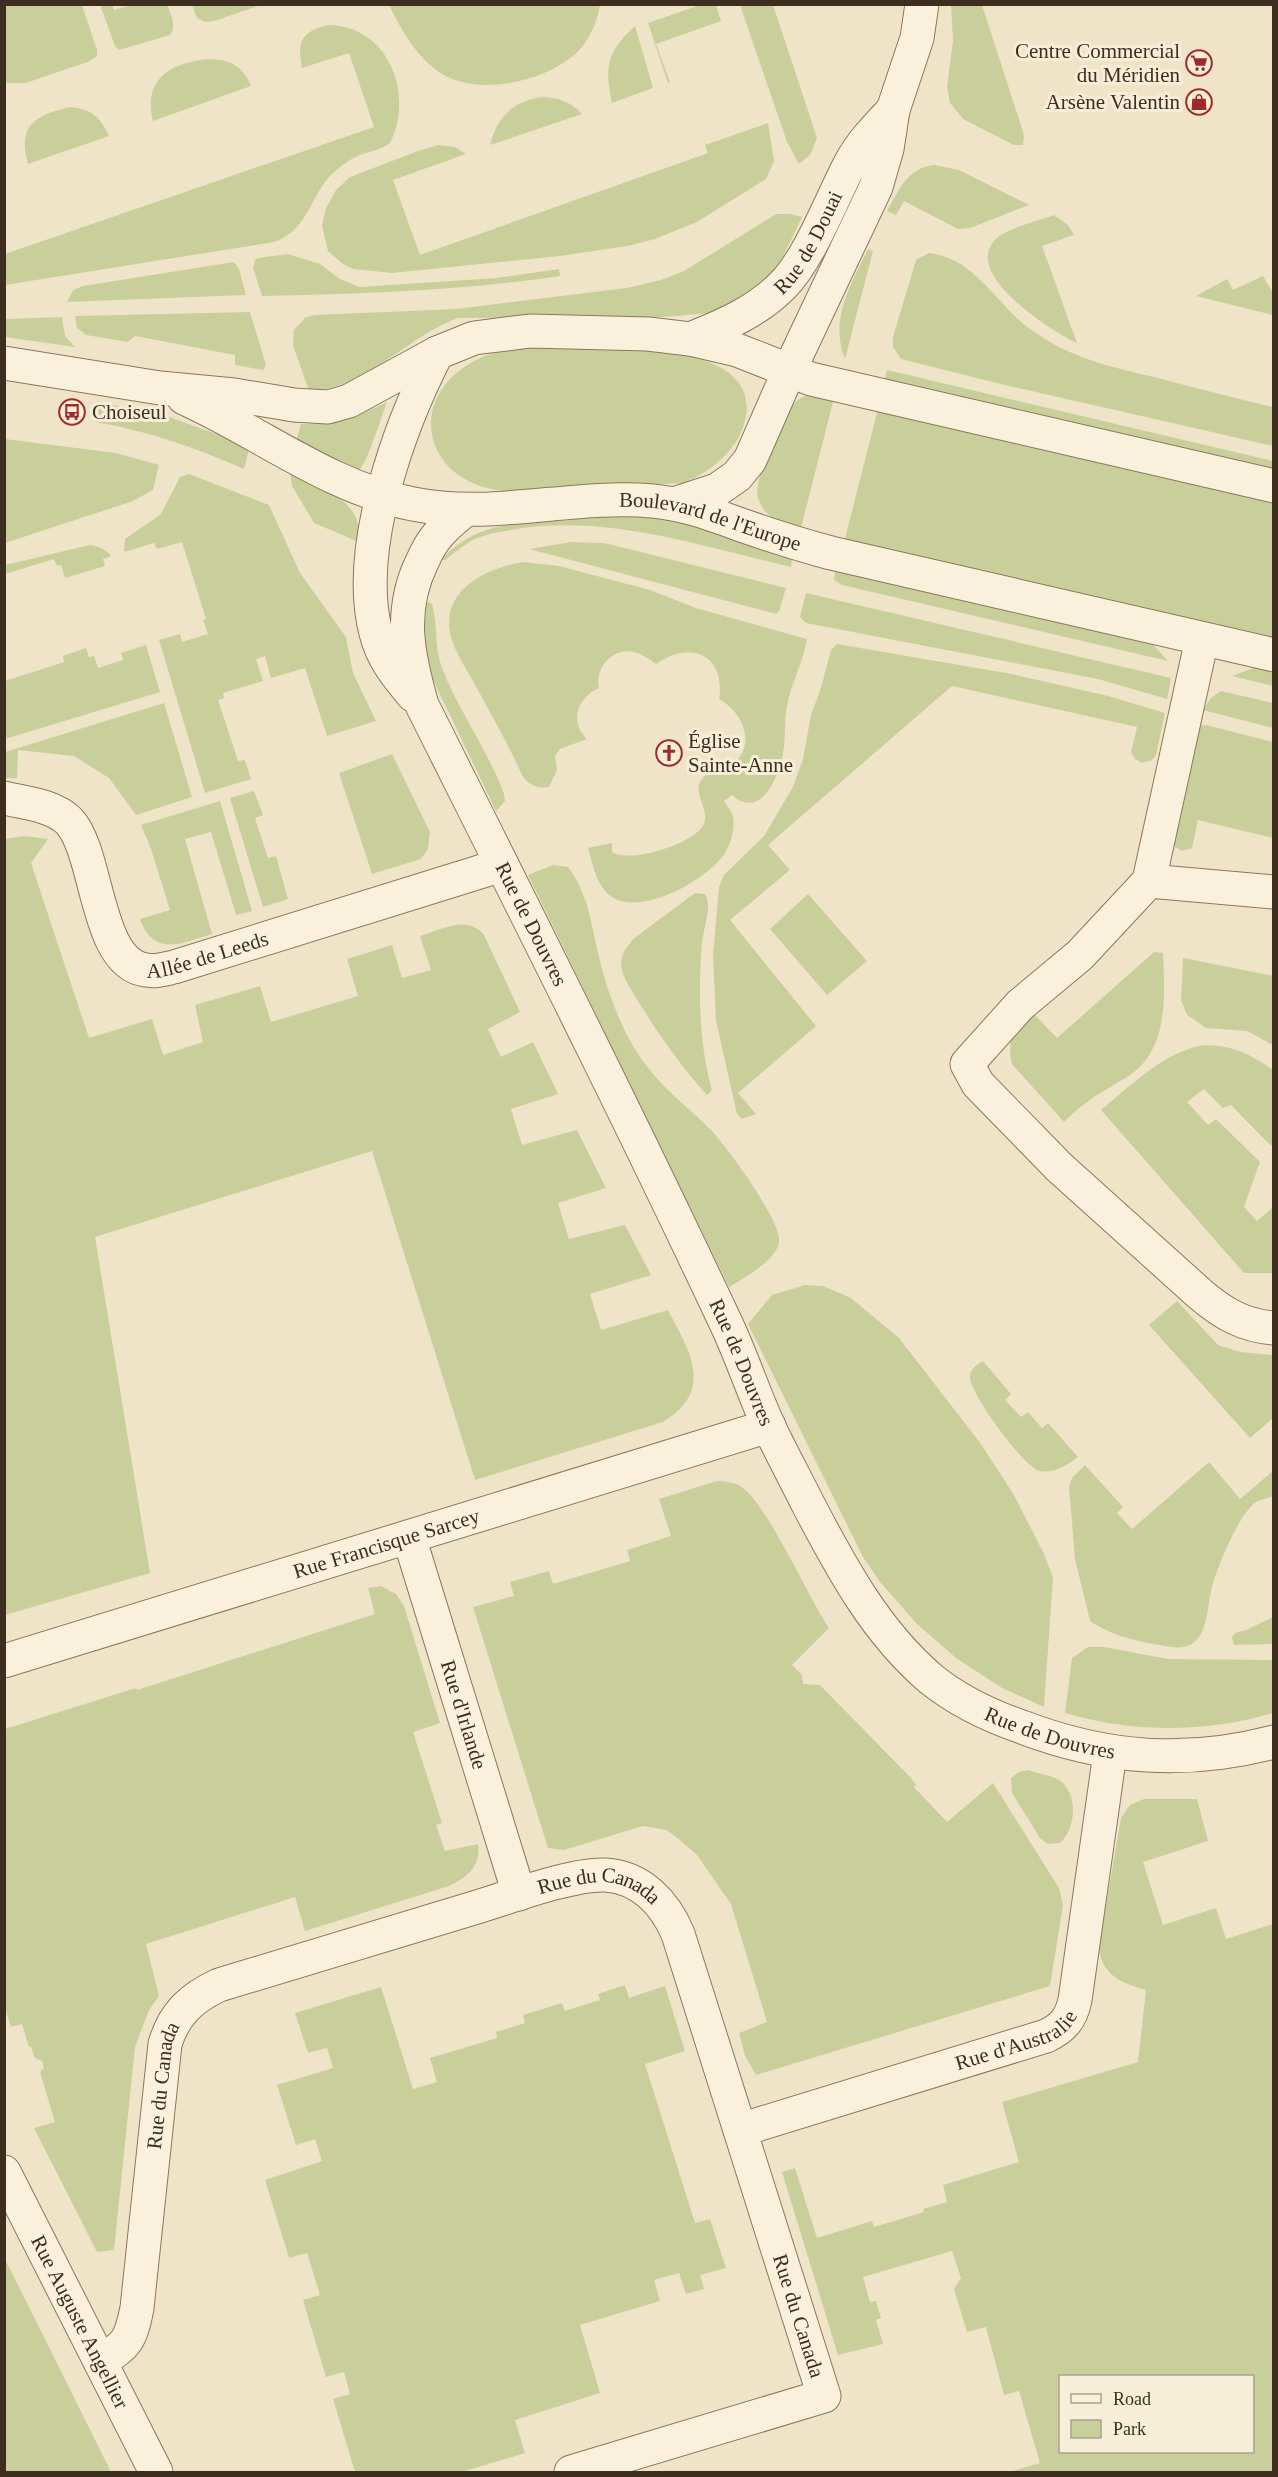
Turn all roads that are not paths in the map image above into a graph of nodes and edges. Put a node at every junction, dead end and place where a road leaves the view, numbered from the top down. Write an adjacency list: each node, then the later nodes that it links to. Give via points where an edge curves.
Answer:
1 (922, 4): 2 (street, Rue de Douai, via 917,38)
2 (893, 110): 3 (street, Rue de Douai, via 851,162 800,262 784,284 742,316); 6 (street, Rue de Douai, via 876,187)
3 (690, 339): 4 (street, Boulevard de l'Europe, via 612,332 523,332 474,338); 6 (street, Boulevard de l'Europe, via 737,350)
4 (437, 353): 7 (street, Boulevard de l'Europe, via 372,390 328,407); 9 (street, Rue de Douvres, via 405,419)
5 (4, 363): 7 (street, Boulevard de l'Europe)
6 (789, 371): 8 (street, Boulevard de l'Europe); 10 (street, Rue de Douai, via 744,469 717,490)
7 (160, 388): 9 (street, Boulevard de l'Europe, via 216,413 329,475)
8 (1274, 486)
9 (383, 496): 11 (street, Boulevard de l'Europe); 14 (street, Rue de Douvres, via 372,568 374,624 386,660)
10 (674, 504): 11 (street, Boulevard de l'Europe, via 621,500); 12 (street, Boulevard de l'Europe, via 831,553)
11 (465, 510): 14 (street, Rue de Douvres, via 437,536 410,594 407,645)
12 (1202, 639): 13 (street, Boulevard de l'Europe); 17 (street)
13 (1274, 655)
14 (422, 705): 16 (street, Rue de Douvres)
15 (4, 798): 16 (street, Allée de Leeds, via 51,809 68,820 80,842 114,944 127,962 146,970 174,967)
16 (502, 865): 20 (street, Rue de Douvres, via 724,1319)
17 (1149, 880): 18 (street); 19 (street, via 1080,955 1020,1005 967,1064 978,1084 1059,1167 1200,1294 1234,1319)
18 (1274, 892)
19 (1274, 1328)
20 (769, 1426): 21 (street, Rue Francisque Sarcey); 24 (street, Rue de Douvres, via 858,1593 911,1659 957,1696 1005,1721 1057,1740)
21 (409, 1537): 22 (street, Rue Francisque Sarcey); 25 (street, Rue d'Irlande)
22 (4, 1661)
23 (1274, 1742): 24 (street, Rue de Douvres, via 1199,1755)
24 (1110, 1753): 26 (street, Rue d'Australie, via 1074,2000 1066,2024 1046,2036)
25 (519, 1894): 26 (street, Rue du Canada, via 605,1875 632,1882 652,1894 678,1934); 28 (street, Rue du Canada, via 219,1985 197,1996 182,2010 165,2044 138,2308 129,2339)
26 (740, 2130): 30 (street, Rue du Canada, via 824,2396)
27 (6, 2176): 28 (street, Rue Auguste Angellier)
28 (100, 2361): 29 (street, Rue Auguste Angellier)
29 (156, 2472)
30 (571, 2472)

